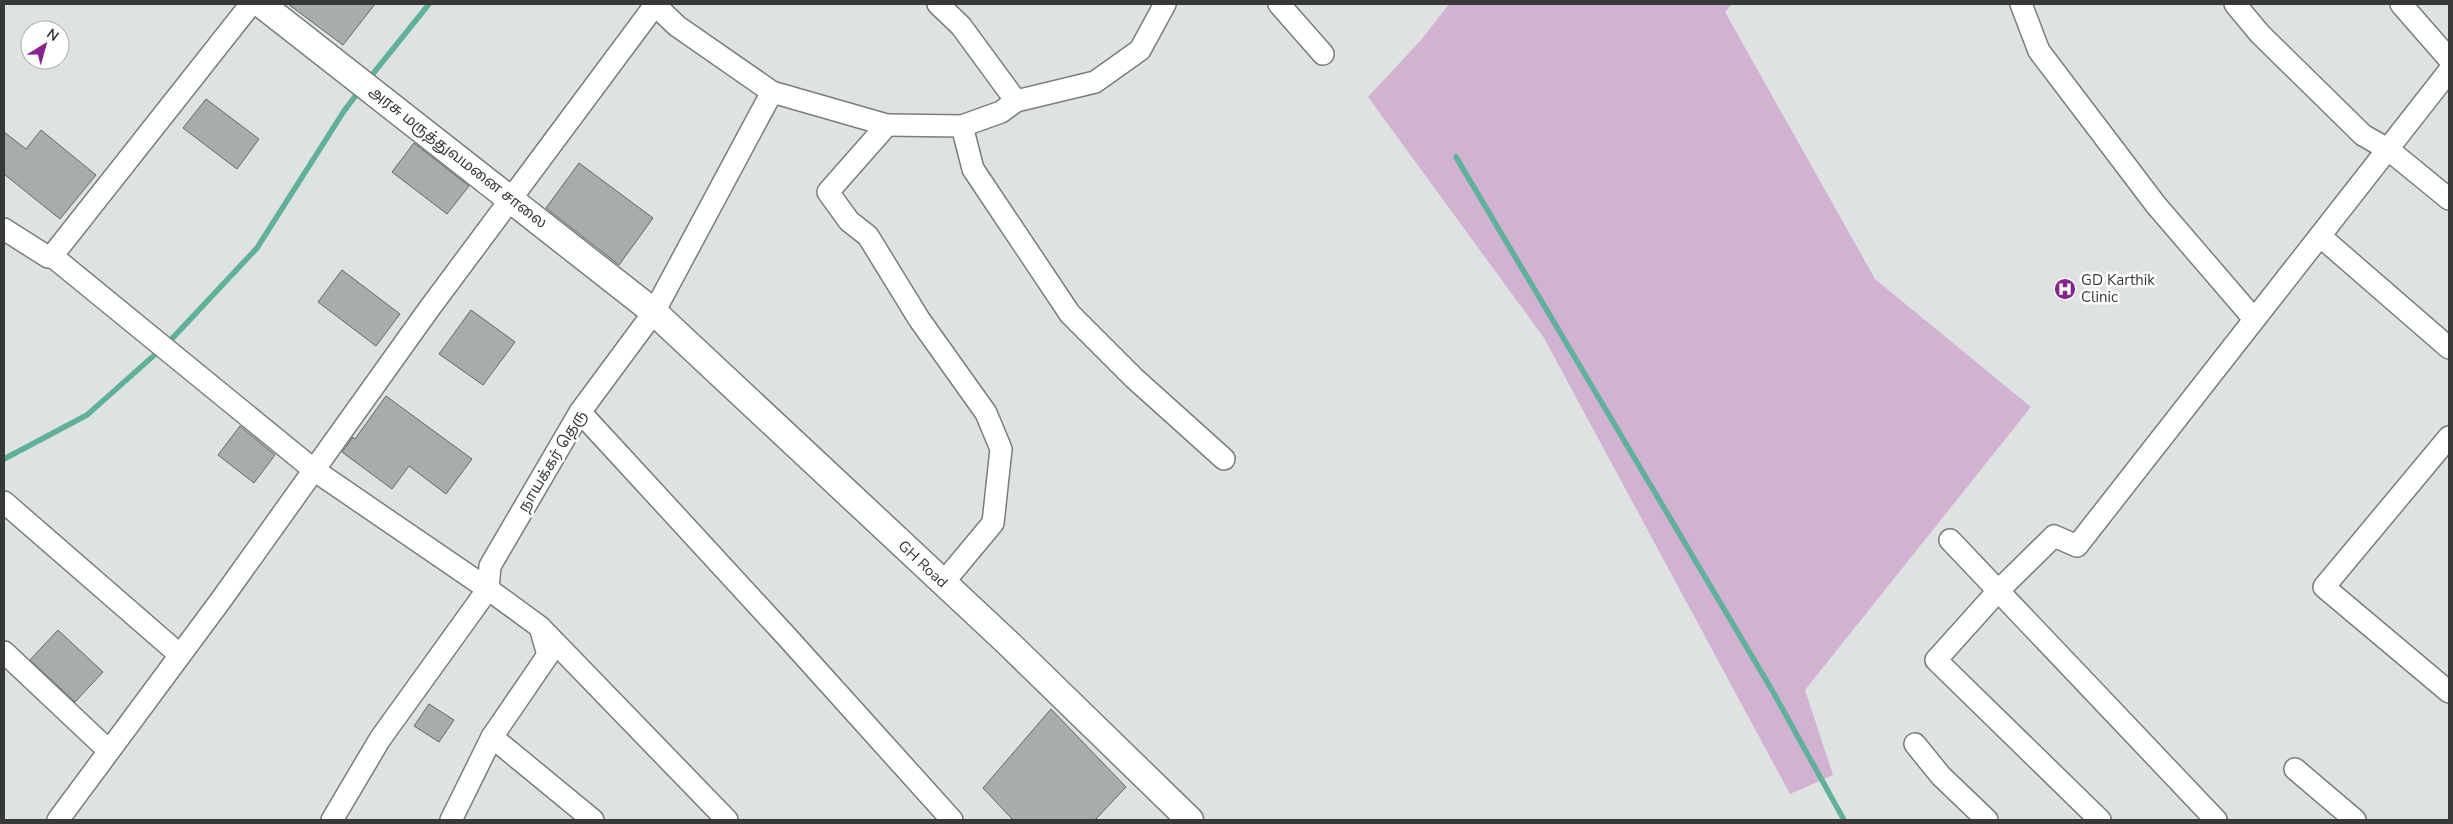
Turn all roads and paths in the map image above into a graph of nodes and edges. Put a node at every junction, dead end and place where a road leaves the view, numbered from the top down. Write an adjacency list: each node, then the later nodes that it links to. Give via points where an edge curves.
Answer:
1 (251, 4): 22 (street)
2 (261, 4): 19 (main road, அரசு மருத்துவமனை சாலை)
3 (938, 4): 14 (street, via 960,26)
4 (1165, 4): 14 (street, via 1140,50 1095,82)
5 (1279, 4): 10 (street)
6 (2021, 4): 24 (street, via 2040,51 2055,72 2156,205)
7 (2234, 4): 17 (street, via 2260,34 2363,135)
8 (2401, 4): 11 (street)
9 (655, 5): 13 (street, via 677,26); 19 (street)
10 (1323, 54)
11 (2449, 59)
12 (2449, 71): 17 (street)
13 (772, 92): 15 (street); 23 (street, நாயக்கர் தெரு)
14 (1016, 101): 16 (street, via 1001,112)
15 (887, 125): 16 (street); 32 (street, via 828,192 849,221 868,236 919,319 986,413 1000,449 993,523)
16 (962, 126): 28 (street, via 974,169 1070,314 1134,378)
17 (2388, 150): 18 (street); 21 (street)
18 (2449, 199)
19 (513, 200): 23 (main road, அரசு மருத்துவமனை சாலை); 29 (street, via 429,309)
20 (4, 229): 22 (street, via 48,257)
21 (2320, 236): 24 (street); 25 (street)
22 (52, 256): 29 (street)
23 (654, 312): 26 (street, நாயக்கர் தெரு); 32 (main road, GH Road)
24 (2254, 319): 34 (street, via 2077,546 2054,536)
25 (2449, 348)
26 (580, 412): 33 (street, நாயக்கர் தெரு, via 490,566); 48 (street)
27 (2449, 437): 38 (street, via 2324,587)
28 (1224, 459)
29 (314, 470): 33 (street); 37 (street)
30 (4, 502): 37 (street)
31 (1950, 540): 34 (street)
32 (943, 583): 49 (main road, GH Road)
33 (488, 589): 35 (street); 44 (street, via 380,739)
34 (1998, 591): 51 (street, via 1936,660); 52 (street)
35 (540, 627): 39 (street, via 548,655); 47 (street)
36 (4, 652): 41 (street)
37 (180, 655): 41 (street)
38 (2449, 692)
39 (492, 737): 45 (street); 46 (street)
40 (1915, 744): 50 (street, via 1941,776)
41 (109, 751): 43 (street)
42 (2295, 768): 53 (street)
43 (58, 820)
44 (332, 820)
45 (451, 820)
46 (593, 820)
47 (728, 820)
48 (952, 820)
49 (1190, 820)
50 (1987, 820)
51 (2100, 820)
52 (2216, 820)
53 (2355, 820)

